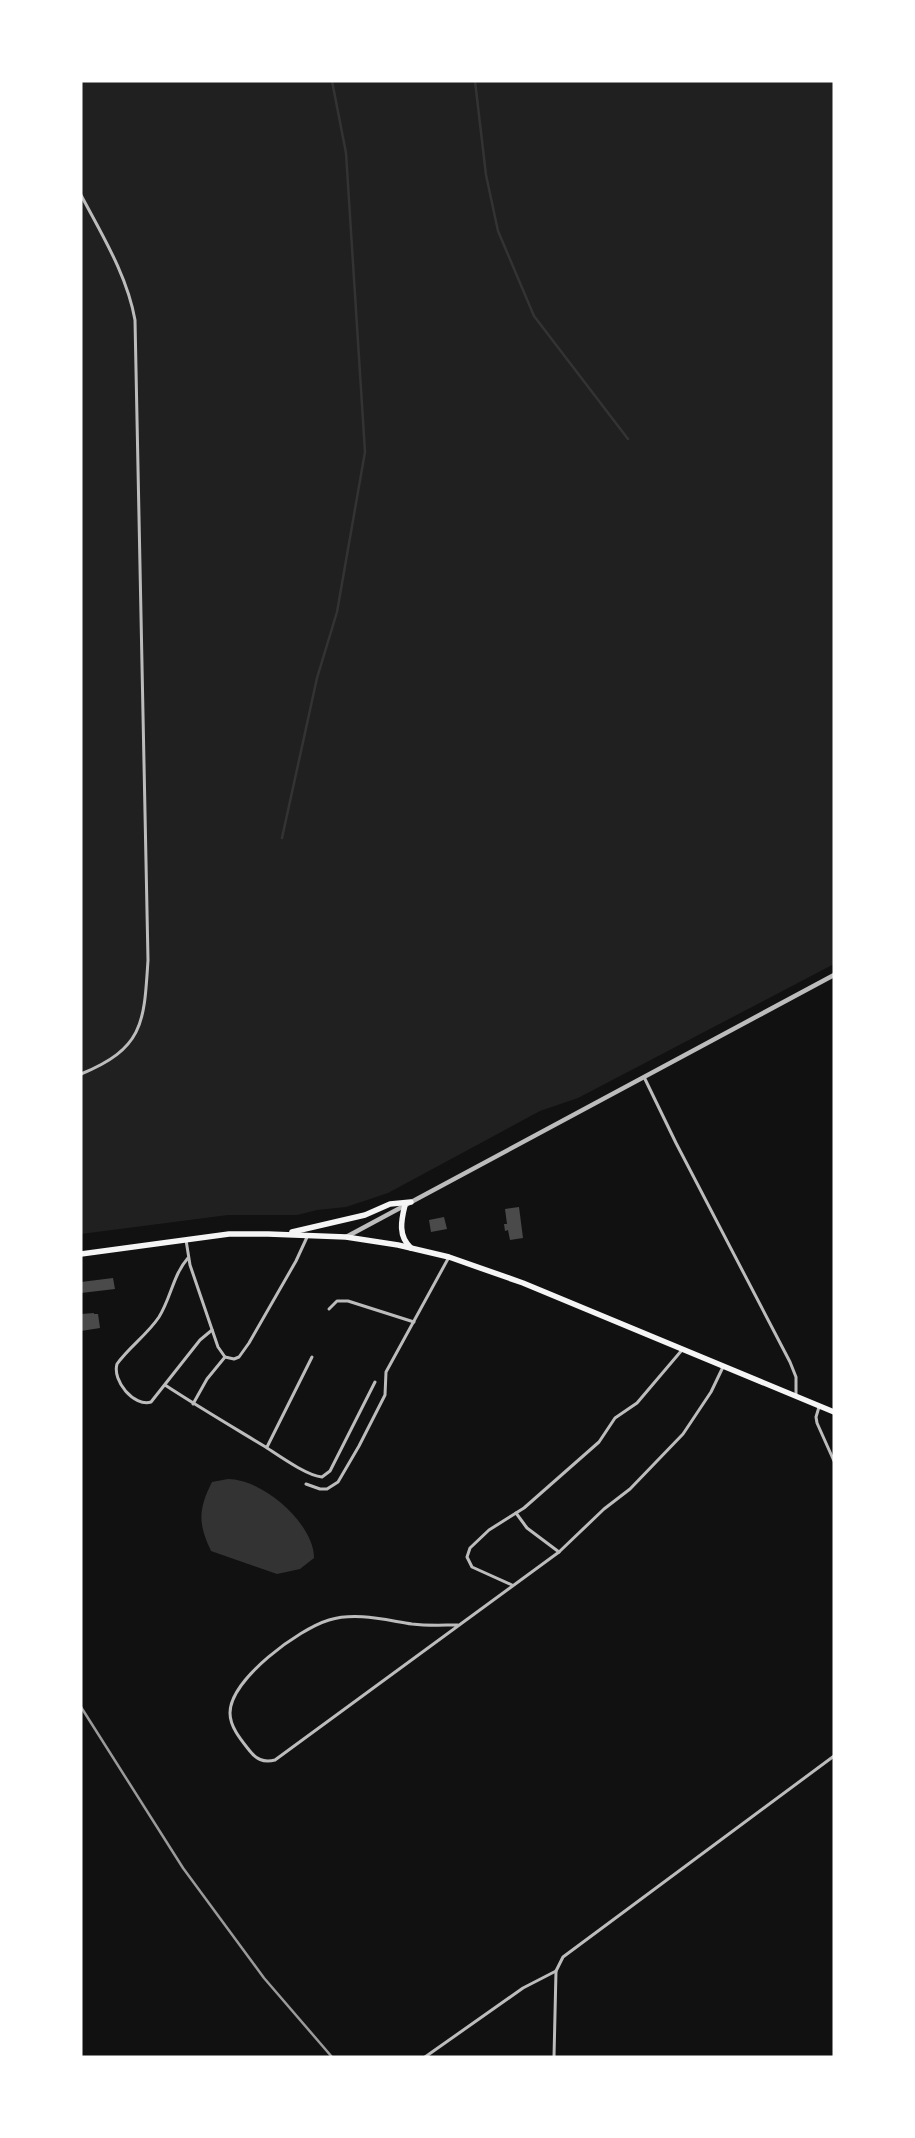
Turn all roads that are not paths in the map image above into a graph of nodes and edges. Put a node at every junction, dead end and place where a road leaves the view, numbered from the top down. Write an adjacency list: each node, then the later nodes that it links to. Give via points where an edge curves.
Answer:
1 (81, 195): 3 (street, via 121,271 135,320 148,960 146,999 134,1036 117,1056)
2 (834, 975): 4 (street)
3 (81, 1074)
4 (643, 1077): 5 (street); 23 (street, via 790,1362 796,1377)
5 (408, 1204): 6 (highway, via 390,1204 366,1215); 8 (street); 10 (highway, via 401,1231)
6 (283, 1234): 7 (highway); 9 (highway, via 229,1234)
7 (308, 1235): 8 (highway); 18 (street, via 249,1343 239,1357)
8 (346, 1237): 10 (highway)
9 (185, 1239): 11 (highway); 13 (street)
10 (411, 1248): 12 (highway)
11 (81, 1254)
12 (449, 1257): 15 (street); 17 (highway, via 523,1283)
13 (188, 1258): 16 (street); 22 (street, via 179,1270 167,1305 115,1370 129,1394 144,1402 152,1402)
14 (329, 1309): 15 (street, via 336,1302 348,1300)
15 (414, 1322): 29 (street, via 386,1372 385,1395 338,1482 320,1490)
16 (212, 1330): 18 (street); 22 (street, via 200,1340)
17 (682, 1350): 20 (highway); 30 (street, via 637,1403 615,1418 599,1442)
18 (225, 1357): 24 (street)
19 (312, 1357): 27 (street)
20 (723, 1367): 23 (highway); 31 (street, via 711,1392 683,1434 630,1489)
21 (375, 1382): 27 (street, via 327,1475 315,1476)
22 (165, 1385): 24 (street)
23 (796, 1397): 25 (highway)
24 (193, 1404): 27 (street)
25 (819, 1406): 26 (highway); 28 (street, via 817,1423)
26 (834, 1412)
27 (266, 1447)
28 (834, 1461)
29 (306, 1484)
30 (516, 1513): 31 (street, via 526,1528); 32 (street, via 478,1539 467,1557 472,1567)
31 (559, 1552): 32 (street)
32 (513, 1585): 33 (street)
33 (458, 1625): 33 (street, via 275,1760 263,1761 254,1756 232,1723 230,1708 246,1678 265,1660 317,1624 353,1616 415,1624)
34 (834, 1756): 35 (street, via 563,1958)
35 (556, 1971): 36 (street, via 523,1988); 37 (street)
36 (425, 2057)
37 (554, 2057)

